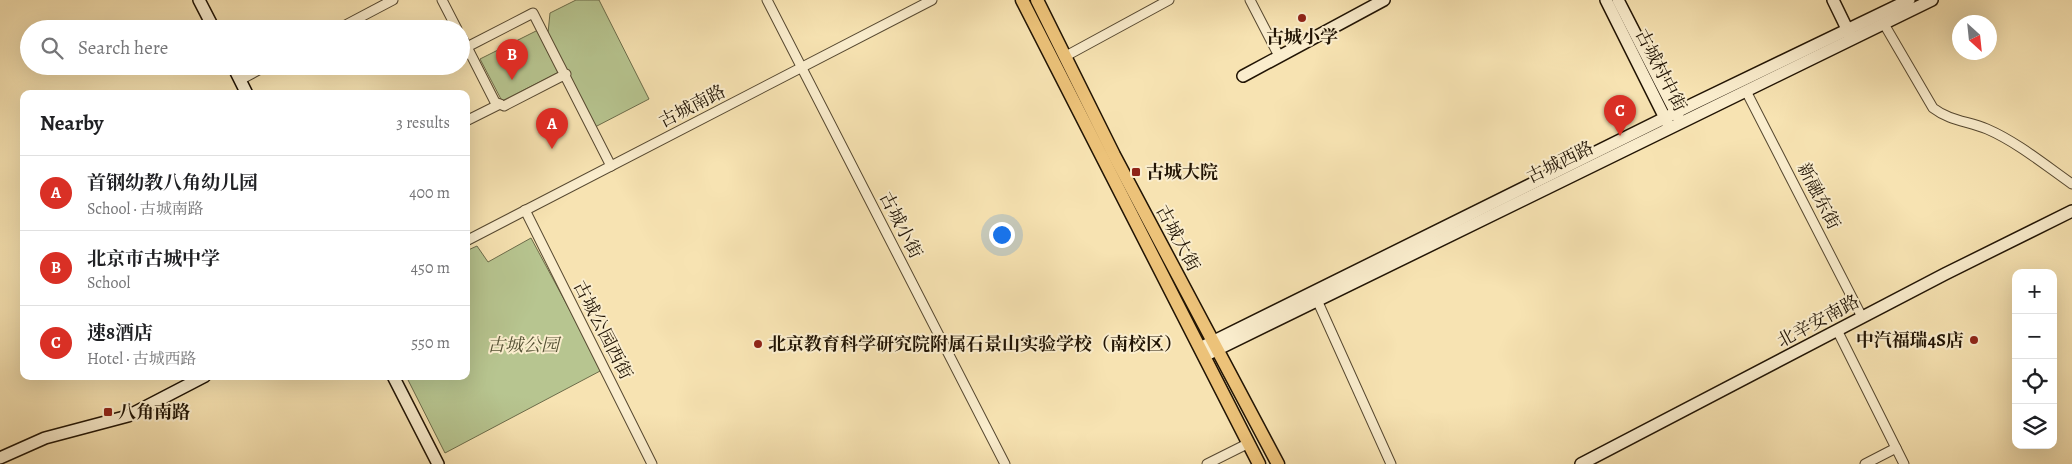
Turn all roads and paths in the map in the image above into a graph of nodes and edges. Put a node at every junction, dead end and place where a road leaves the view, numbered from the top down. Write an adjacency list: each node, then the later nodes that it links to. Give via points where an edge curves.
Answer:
1 (199, 0): 16 (main road)
2 (393, 0): 17 (street)
3 (442, 0): 18 (street)
4 (767, 0): 25 (street, 古城小街)
5 (932, 0): 25 (street, 古城南路)
6 (1022, 0): 45 (main road, 古城大街)
7 (1037, 0): 23 (main road, 古城大街)
8 (1169, 0): 23 (street)
9 (1250, 0): 24 (street)
10 (1384, 0): 24 (main road)
11 (1606, 0): 35 (main road, 古城村中街)
12 (1618, 0): 35 (main road, 古城村中街)
13 (1833, 0): 20 (main road)
14 (1909, 0): 20 (main road, 古城西路)
15 (1932, 0): 19 (main road, 古城西路)
16 (209, 20)
17 (355, 20)
18 (452, 20)
19 (1884, 24): 20 (main road, 古城西路); 37 (street, via 1934,108 1945,117 1986,129 2003,138)
20 (1850, 34): 32 (main road, 古城西路); 35 (main road, 古城西路)
21 (470, 44): 26 (street, via 533,13)
22 (470, 52): 33 (street, via 495,102)
23 (1066, 56): 44 (main road, 古城大街)
24 (1279, 56): 29 (main road)
25 (802, 68): 36 (street, 古城南路); 53 (street, 古城小街)
26 (566, 74): 33 (street, via 504,106); 36 (street)
27 (238, 75): 30 (main road)
28 (249, 75): 30 (street)
29 (1243, 76)
30 (240, 80): 31 (main road)
31 (245, 90)
32 (1746, 91): 35 (main road, 古城西路); 42 (street, 新融东街)
33 (500, 104): 34 (street)
34 (470, 119)
35 (1673, 121): 41 (main road, 古城西路); 44 (main road, 古城西路)
36 (611, 166): 38 (street, 古城南路)
37 (2072, 184)
38 (525, 210): 40 (street, 古城南路); 52 (street, 古城公园西街)
39 (2072, 211): 42 (main road, 北辛安南路, via 1947,278)
40 (470, 239)
41 (1317, 300): 44 (main road, 古城西路); 57 (street)
42 (1862, 317): 43 (main road, 北辛安南路)
43 (1837, 330): 49 (street); 58 (main road, 北辛安南路)
44 (1214, 345): 45 (main road, 古城西路); 56 (main road, 古城大街)
45 (1202, 352): 48 (main road, 古城大街)
46 (197, 380): 50 (main road, via 128,416 45,438)
47 (395, 380): 51 (main road)
48 (1247, 444): 54 (street); 55 (main road, 古城大街)
49 (1896, 448): 59 (street); 60 (street)
50 (0, 458)
51 (438, 464)
52 (652, 464)
53 (1005, 464)
54 (1207, 464)
55 (1259, 464)
56 (1278, 464)
57 (1391, 464)
58 (1581, 464)
59 (1864, 464)
60 (1904, 464)

